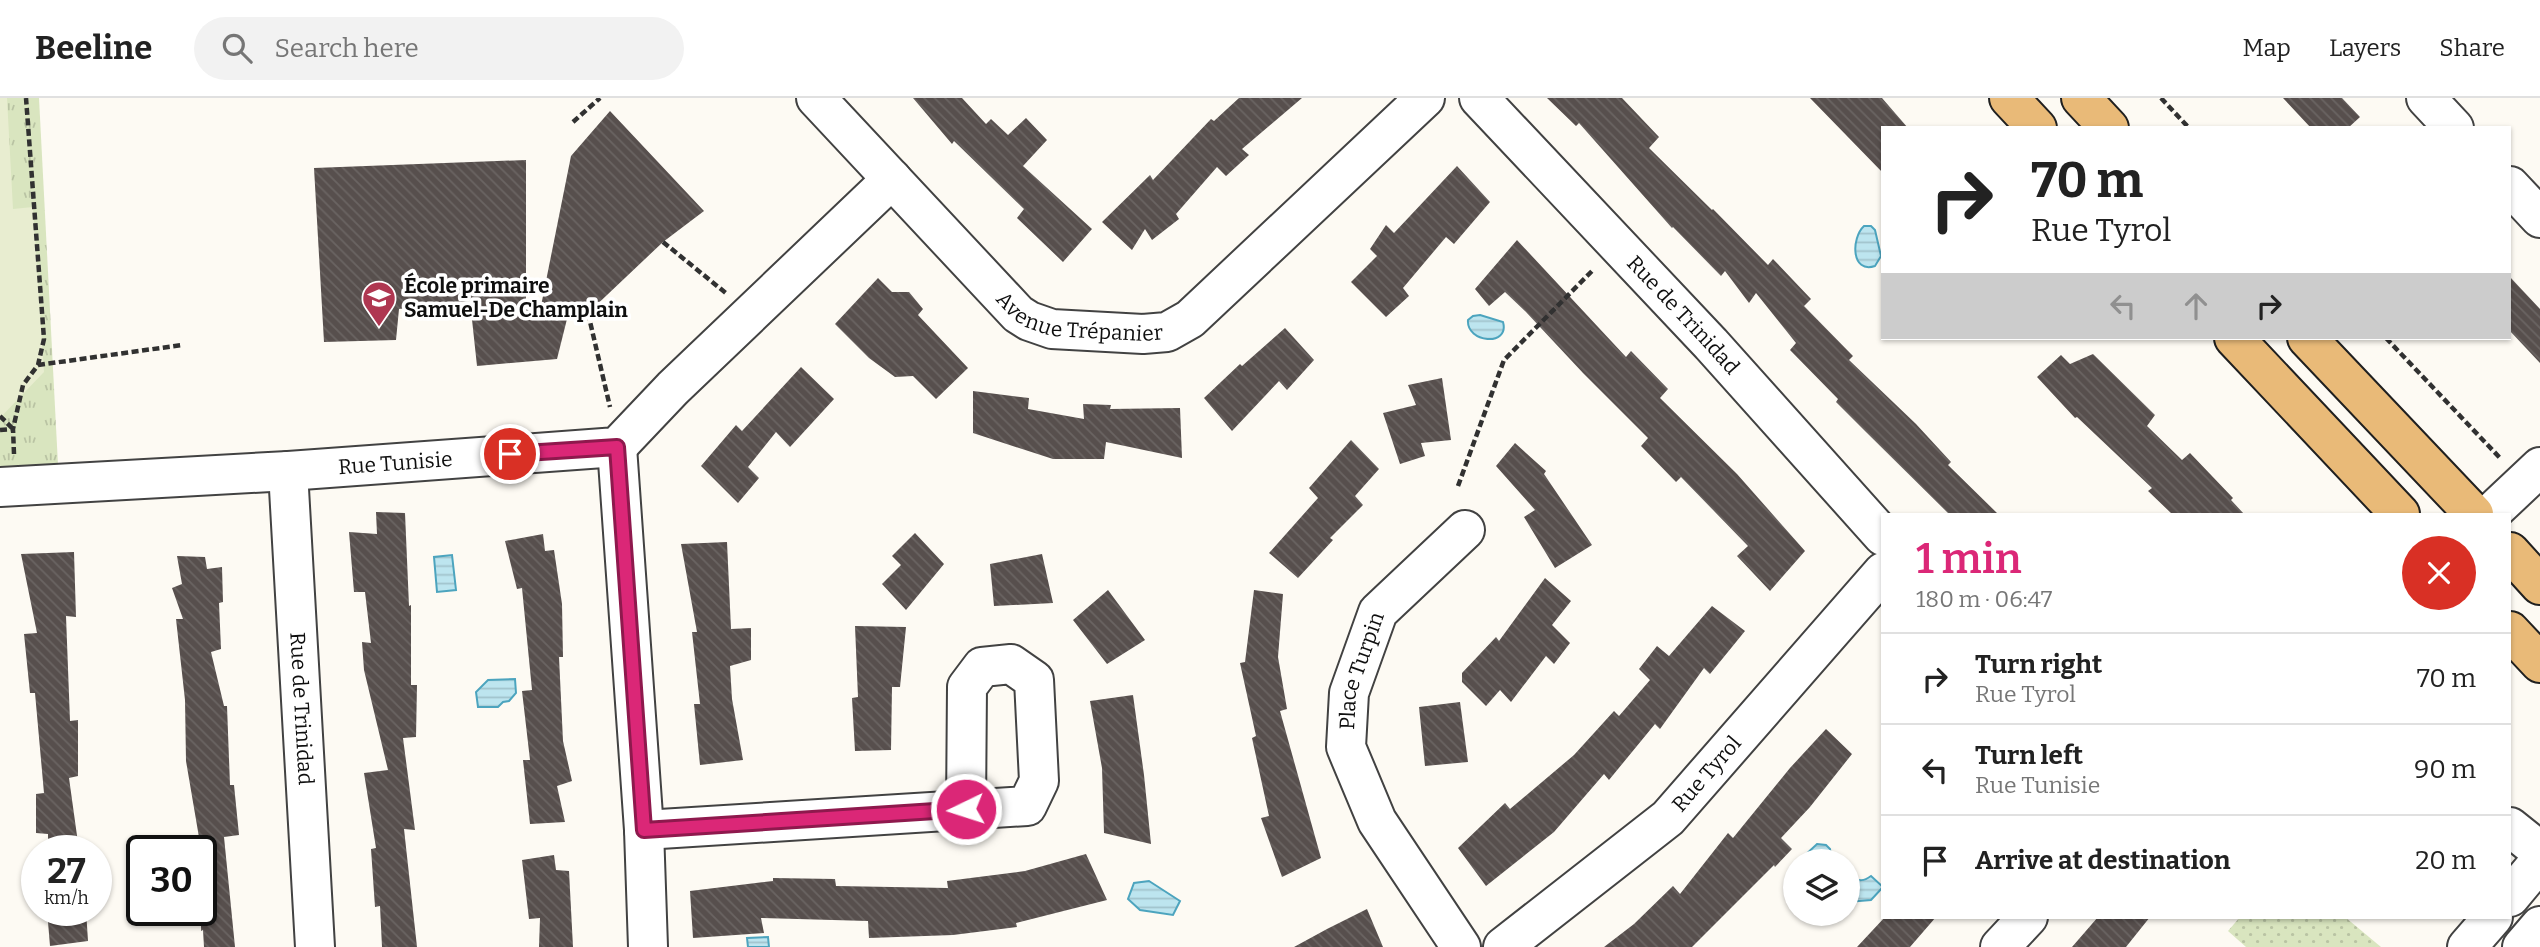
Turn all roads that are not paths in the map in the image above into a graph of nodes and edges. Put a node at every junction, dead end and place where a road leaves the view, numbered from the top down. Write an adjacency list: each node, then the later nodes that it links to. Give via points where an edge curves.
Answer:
1 (816, 98): 10 (street, Avenue Trépanier)
2 (1425, 98): 10 (street, Avenue Trépanier, via 1203,308 1179,327 1156,334 1052,329 1029,321)
3 (1479, 98): 23 (street, Rue de Trinidad, via 1711,344)
4 (2009, 98): 7 (main road)
5 (2081, 98): 8 (main road)
6 (2426, 98): 9 (street)
7 (2035, 126)
8 (2107, 126)
9 (2452, 126)
10 (892, 179): 15 (street)
11 (2511, 187): 12 (street)
12 (2540, 218)
13 (2236, 340): 19 (main road)
14 (2309, 340): 20 (main road)
15 (617, 447): 17 (street, Rue Tunisie); 31 (street)
16 (2522, 465): 21 (street)
17 (288, 471): 18 (street, Rue Tunisie); 38 (street, Rue de Trinidad)
18 (7, 487)
19 (2399, 513)
20 (2473, 513)
21 (2491, 513)
22 (1465, 530): 40 (street, Place Turpin, via 1378,612 1349,693 1346,747 1377,821)
23 (1881, 534)
24 (2511, 553): 26 (main road)
25 (1881, 574): 41 (street, Rue Tyrol, via 1668,818)
26 (2540, 585)
27 (2511, 635): 28 (main road)
28 (2540, 663)
29 (966, 809): 31 (street)
30 (2511, 828): 32 (street)
31 (644, 830): 39 (street)
32 (2540, 851)
33 (2540, 861): 34 (street)
34 (2511, 896)
35 (2026, 919): 42 (street)
36 (2491, 919): 43 (street)
37 (2540, 926): 44 (street)
38 (316, 947)
39 (648, 947)
40 (1461, 947)
41 (1503, 947)
42 (2000, 947)
43 (2468, 947)
44 (2522, 947)

